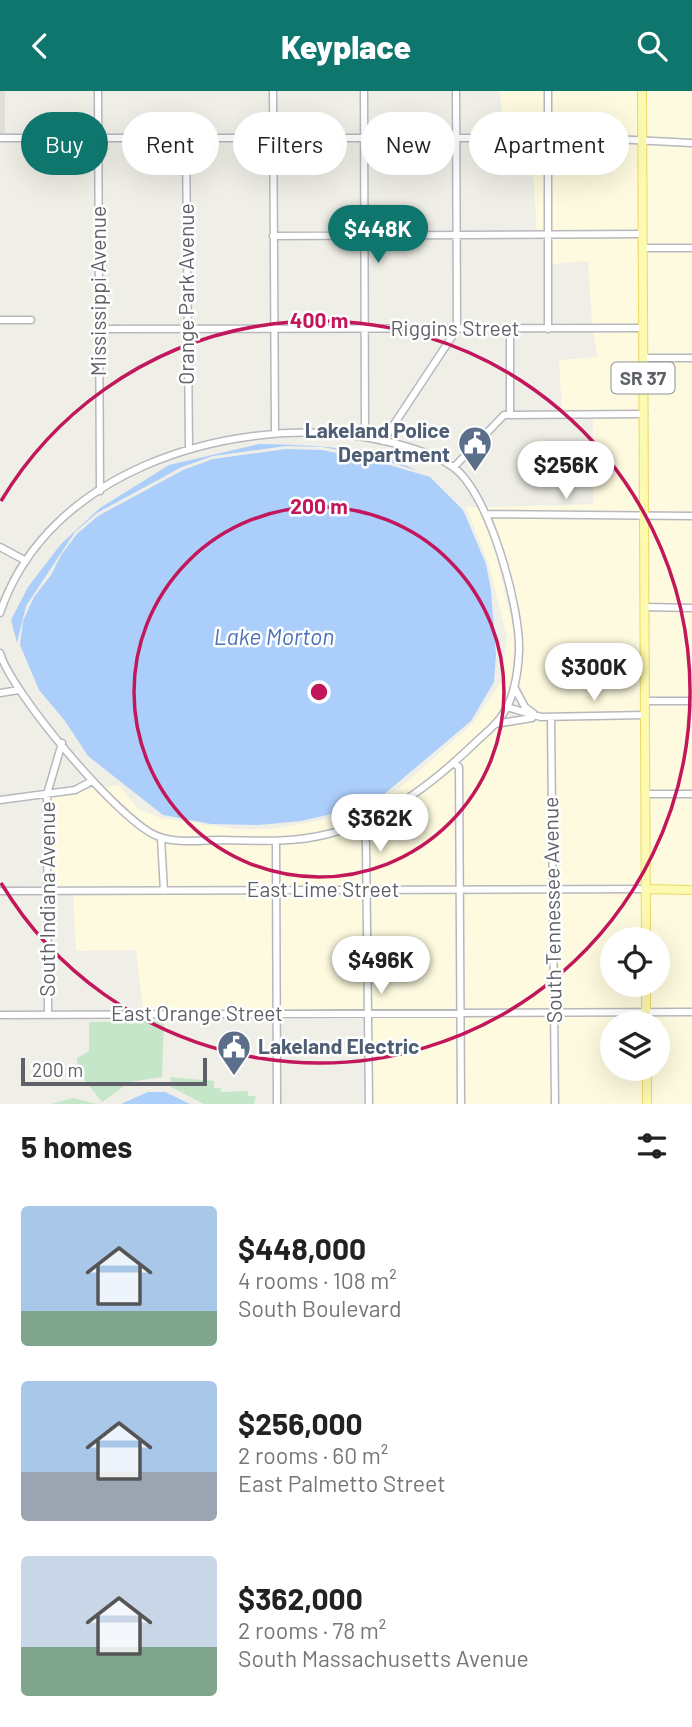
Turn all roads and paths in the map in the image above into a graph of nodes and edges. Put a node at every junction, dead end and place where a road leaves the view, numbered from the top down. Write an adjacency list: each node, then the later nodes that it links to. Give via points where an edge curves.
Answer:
1 (97, 91): 7 (street, Mississippi Avenue)
2 (273, 91): 8 (street)
3 (364, 91): 9 (street)
4 (456, 91): 13 (street)
5 (548, 91): 10 (street)
6 (642, 91): 16 (main road, SR 37)
7 (97, 112)
8 (273, 112)
9 (364, 112)
10 (548, 112)
11 (0, 138): 12 (street)
12 (21, 138)
13 (455, 138): 14 (street); 27 (street)
14 (469, 138)
15 (629, 141): 16 (street)
16 (642, 141): 17 (street); 23 (main road, SR 37)
17 (692, 143)
18 (97, 175): 34 (street, Mississippi Avenue)
19 (186, 175): 38 (street, Orange Park Avenue)
20 (273, 175): 25 (street)
21 (365, 175): 26 (street)
22 (548, 175): 24 (street)
23 (642, 234): 24 (street); 28 (main road, SR 37)
24 (548, 235): 27 (street); 37 (street)
25 (273, 236): 26 (street); 39 (street)
26 (365, 236): 27 (street); 35 (street)
27 (456, 236): 36 (street)
28 (642, 248): 29 (street); 33 (main road, SR 37)
29 (692, 248)
30 (0, 320): 31 (street)
31 (31, 320)
32 (510, 328): 36 (street, Riggins Street); 37 (street, Riggins Street); 43 (street)
33 (643, 328): 37 (street, Riggins Street); 40 (main road, SR 37)
34 (99, 329): 38 (street, Riggins Street); 49 (street, Mississippi Avenue)
35 (365, 329): 36 (street, Riggins Street); 39 (street, Riggins Street); 45 (street)
36 (457, 329): 46 (street)
37 (548, 329)
38 (187, 330): 39 (street, Riggins Street); 47 (street, Orange Park Avenue)
39 (274, 330): 44 (street)
40 (643, 358): 41 (street); 42 (main road, SR 37)
41 (692, 358)
42 (644, 414): 43 (street); 51 (main road, SR 37)
43 (510, 415): 48 (street, via 504,415)
44 (275, 432): 45 (street); 47 (street)
45 (365, 437): 46 (street)
46 (383, 441): 48 (street)
47 (189, 448): 49 (street)
48 (454, 467): 50 (street, via 474,488)
49 (100, 491): 54 (street, via 62,521)
50 (487, 515): 51 (street); 59 (street, via 518,636)
51 (644, 515): 52 (street); 55 (main road, SR 37)
52 (692, 516)
53 (0, 547): 54 (street)
54 (26, 561): 57 (street)
55 (645, 607): 56 (street); 62 (main road, SR 37)
56 (692, 608)
57 (0, 613)
58 (0, 653): 60 (street)
59 (514, 687): 64 (street); 66 (street, via 528,710)
60 (19, 690): 61 (street); 69 (street)
61 (0, 693)
62 (645, 701): 63 (street); 65 (main road, SR 37)
63 (692, 701)
64 (508, 706): 66 (street); 68 (street)
65 (645, 715): 67 (street); 73 (main road, SR 37)
66 (541, 717): 67 (street); 68 (street)
67 (551, 717): 80 (street, South Tennessee Avenue)
68 (495, 723): 70 (street)
69 (62, 743): 71 (street); 72 (street, South Indiana Avenue)
70 (453, 763): 76 (street, via 407,800); 83 (street, via 459,767)
71 (92, 781): 72 (street, via 75,790); 77 (street)
72 (47, 794): 75 (street); 86 (street, South Indiana Avenue)
73 (646, 794): 74 (street); 81 (main road, SR 37)
74 (692, 795)
75 (0, 800)
76 (362, 823): 78 (street, via 331,834); 79 (street)
77 (161, 838): 78 (street); 87 (street)
78 (276, 842): 82 (street)
79 (367, 889): 82 (street, East Lime Street); 83 (street, East Lime Street); 94 (street)
80 (553, 889): 81 (street, East Lime Street); 83 (street, East Lime Street); 91 (street, South Tennessee Avenue)
81 (646, 889): 84 (main road); 88 (main road, SR 37)
82 (277, 890): 87 (street, East Lime Street); 93 (street)
83 (459, 890): 95 (street)
84 (692, 890)
85 (0, 891): 86 (street, East Lime Street)
86 (48, 891): 87 (street, East Lime Street); 97 (street, South Indiana Avenue)
87 (164, 891)
88 (646, 927)
89 (670, 1012): 90 (street, East Orange Street)
90 (692, 1012)
91 (554, 1013): 92 (street, East Orange Street); 95 (street, East Orange Street); 102 (street, South Tennessee Avenue)
92 (600, 1013)
93 (278, 1014): 94 (street, East Orange Street); 97 (street, East Orange Street); 99 (street)
94 (368, 1014): 95 (street, East Orange Street); 100 (street)
95 (460, 1014): 101 (street)
96 (0, 1015): 97 (street, East Orange Street)
97 (48, 1015)
98 (647, 1081): 103 (main road)
99 (277, 1104)
100 (369, 1104)
101 (461, 1104)
102 (555, 1104)
103 (647, 1104)

